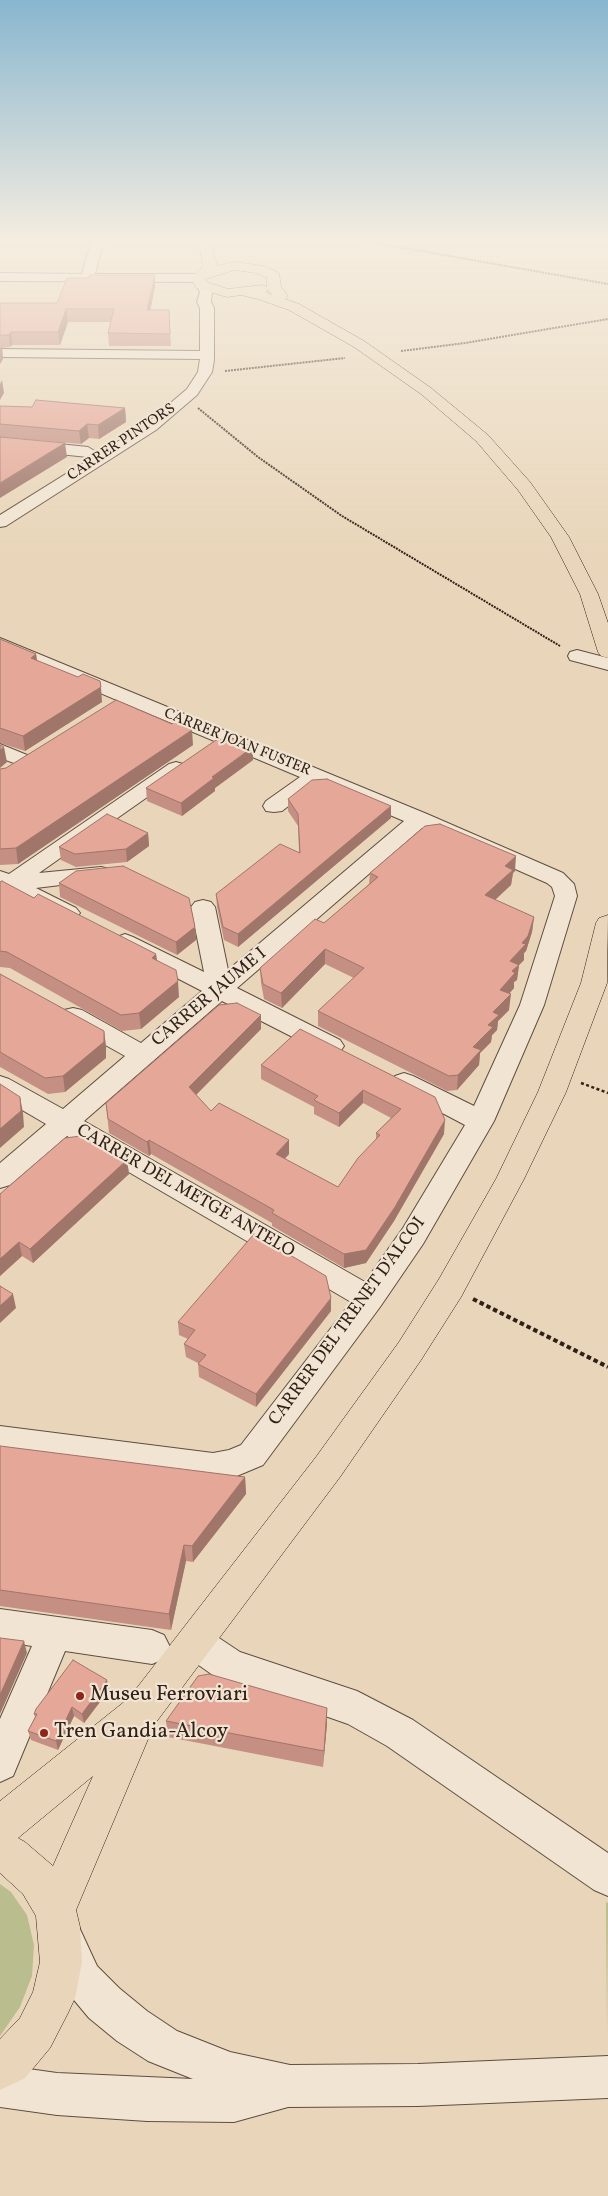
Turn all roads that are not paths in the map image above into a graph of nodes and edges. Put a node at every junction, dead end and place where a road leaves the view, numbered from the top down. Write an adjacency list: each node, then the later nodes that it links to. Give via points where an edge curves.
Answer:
1 (193, 341): 5 (street)
2 (197, 341): 5 (street, CARRER PINTORS)
3 (353, 341): 12 (main road, via 404,374 462,420 524,486 550,521 580,574)
4 (0, 353): 5 (street)
5 (196, 359): 10 (street, CARRER PINTORS, via 205,372 186,398 151,427)
6 (179, 383): 8 (street, via 156,408)
7 (0, 442): 8 (street)
8 (88, 452): 9 (street)
9 (0, 506)
10 (0, 522)
11 (0, 644): 15 (street, CARRER JOAN FUSTER)
12 (608, 652)
13 (577, 656): 14 (street)
14 (608, 664)
15 (206, 748): 18 (street, CARRER JOAN FUSTER); 23 (street)
16 (0, 750): 17 (street)
17 (25, 762)
18 (315, 775): 19 (street); 20 (street, CARRER JOAN FUSTER)
19 (274, 806)
20 (419, 819): 22 (street, CARRER JOAN FUSTER); 26 (street, CARRER JAUME I)
21 (119, 872): 23 (street)
22 (555, 878): 32 (street, CARRER DEL TRENET D'ALCOI, via 563,884 566,896 532,1005)
23 (3, 884): 26 (street)
24 (203, 907): 26 (street)
25 (608, 923): 39 (main road, via 594,983 552,1092 510,1179 450,1288 328,1467)
26 (220, 990): 28 (street, CARRER JAUME I); 29 (street)
27 (50, 1004): 28 (street)
28 (143, 1054): 33 (street, CARRER JAUME I)
29 (351, 1056)
30 (386, 1073): 32 (street)
31 (0, 1085): 33 (street, CARRER DEL METGE ANTELO)
32 (481, 1121): 35 (street, CARRER DEL TRENET D'ALCOI, via 413,1236)
33 (65, 1122): 34 (street, CARRER JAUME I); 35 (street, CARRER DEL METGE ANTELO)
34 (0, 1178)
35 (370, 1299): 36 (street, CARRER DEL TRENET D'ALCOI, via 252,1454 232,1464 213,1467)
36 (0, 1440)
37 (0, 1625): 38 (street)
38 (52, 1642): 40 (street); 42 (street)
39 (195, 1642): 41 (main road); 45 (street, via 230,1666 357,1709 400,1732)
40 (152, 1647)
41 (142, 1710): 43 (main road); 46 (main road)
42 (0, 1764)
43 (0, 1827)
44 (0, 1852): 46 (main road, via 11,1856 38,1878)
45 (608, 1876)
46 (57, 1919): 47 (main road, via 61,1962 53,1998 35,2033); 50 (street, via 83,1980 132,2026 163,2046 196,2061 230,2073)
47 (0, 2068)
48 (608, 2078): 50 (street)
49 (0, 2086): 50 (street, via 57,2094 208,2101 234,2101)
50 (290, 2086)

